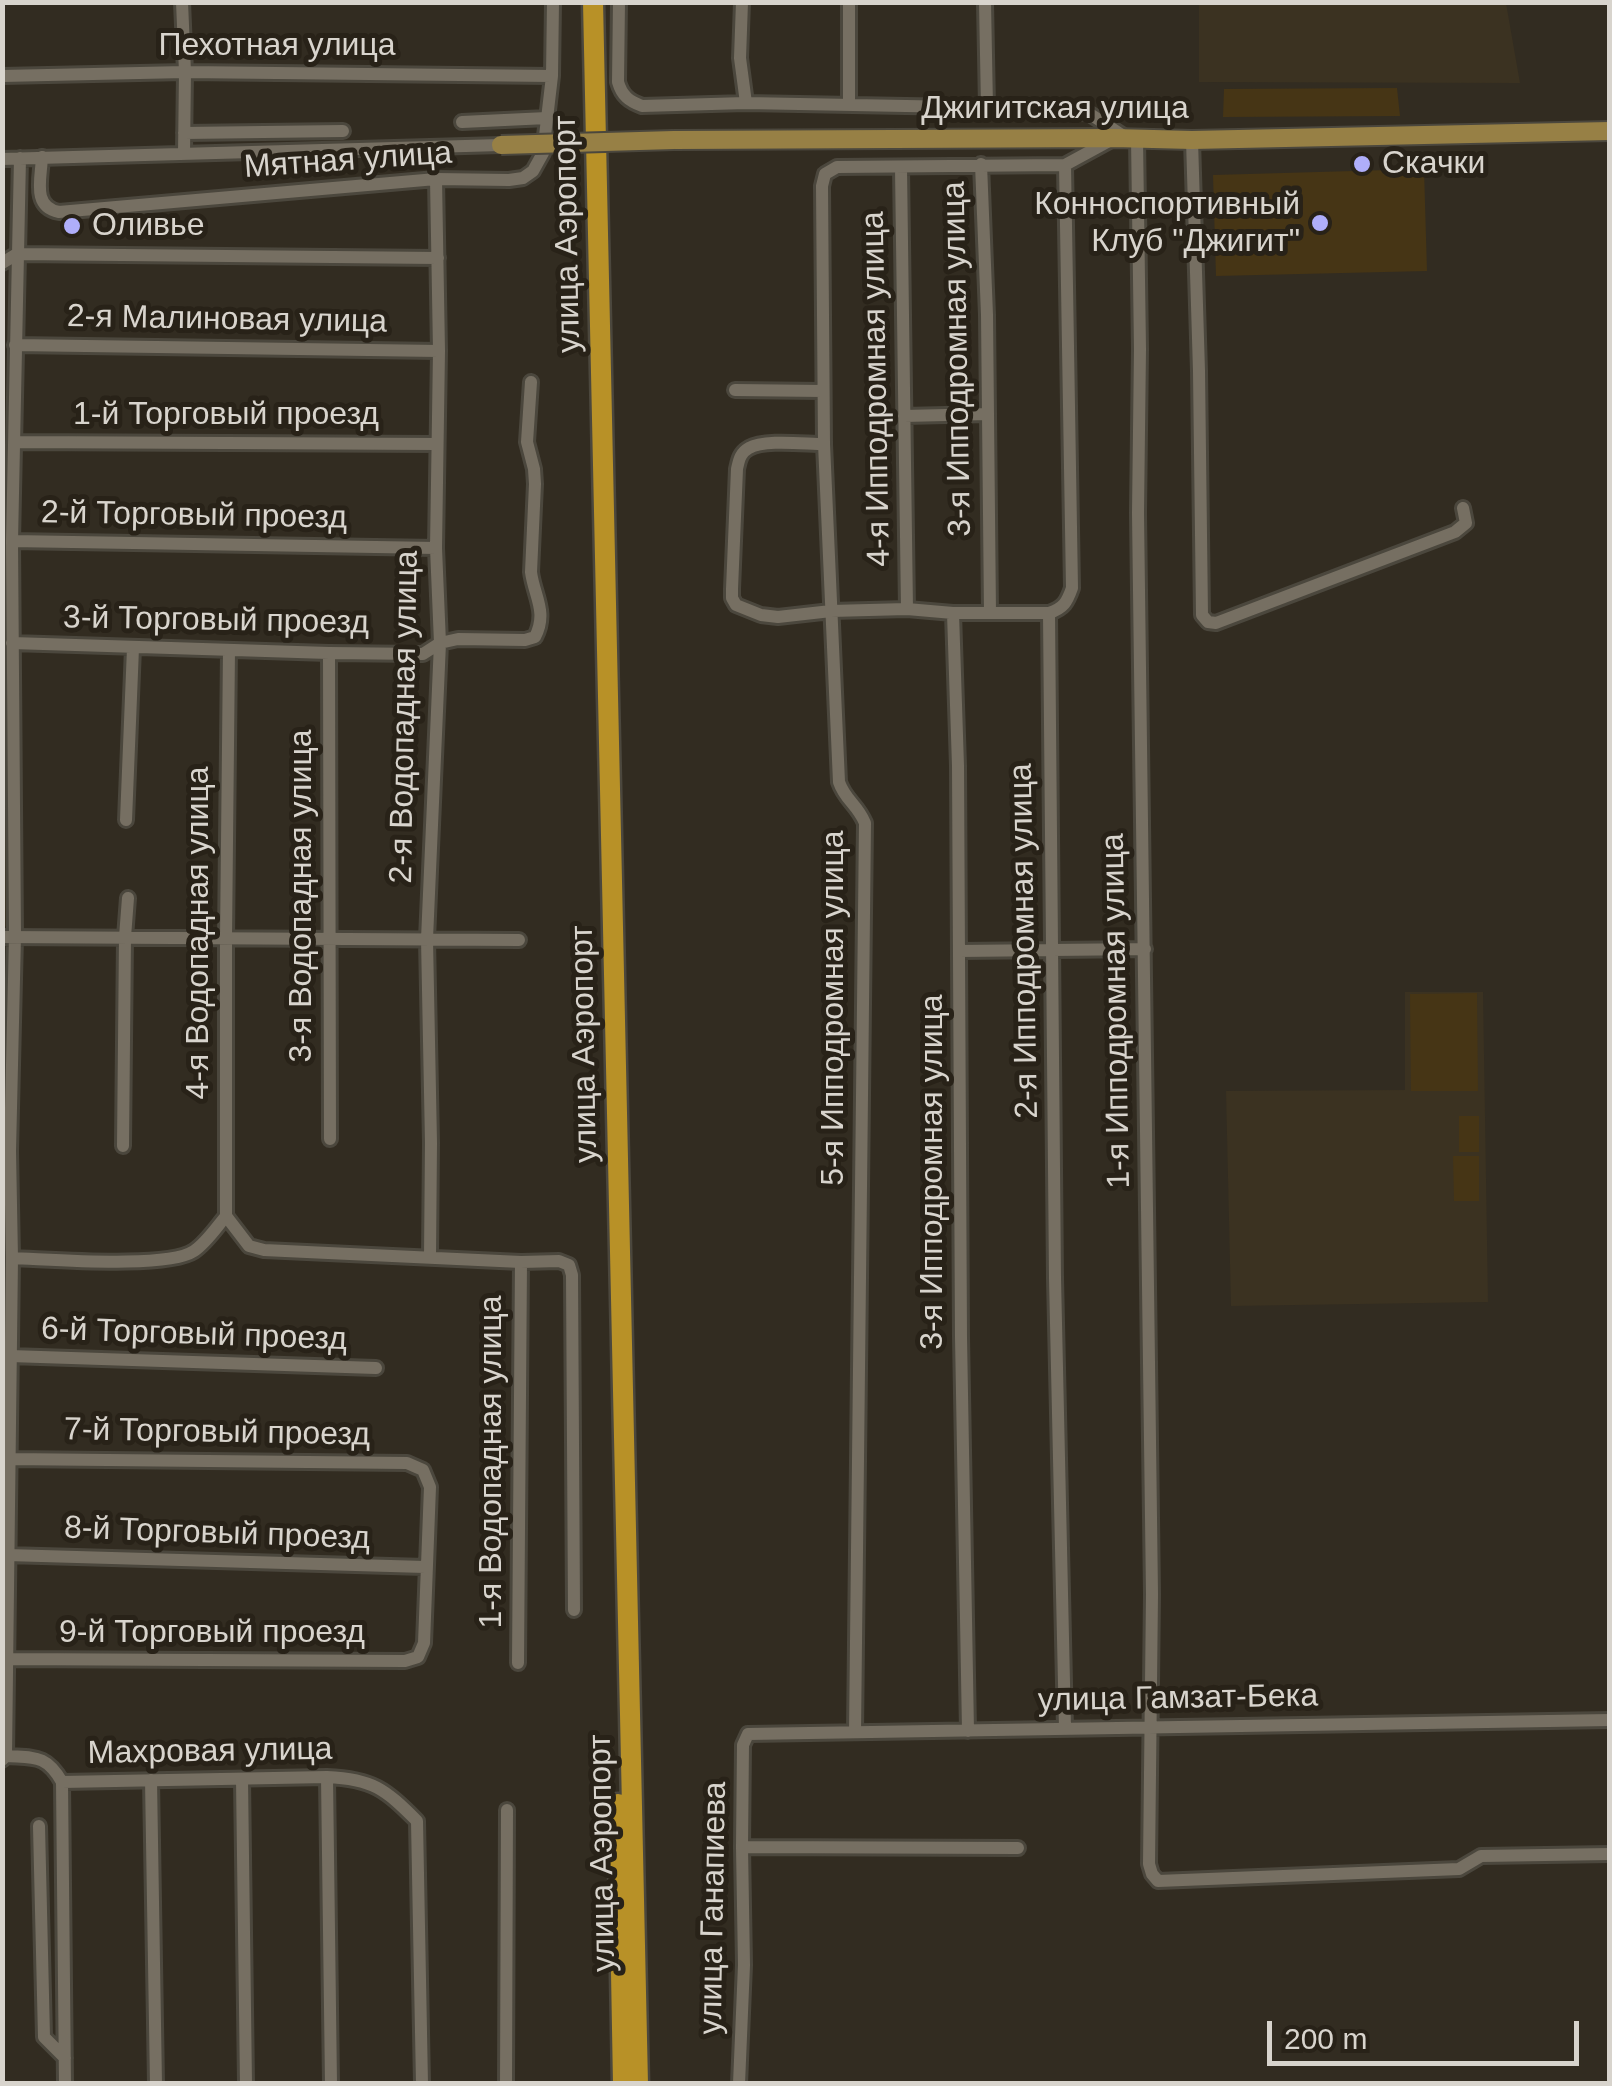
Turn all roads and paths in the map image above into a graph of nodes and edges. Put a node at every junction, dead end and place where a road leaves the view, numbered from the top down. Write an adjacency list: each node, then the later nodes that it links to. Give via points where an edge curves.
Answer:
1 (182, 2): 9 (street)
2 (554, 2): 11 (street, Мятная улица)
3 (580, 2): 108 (main road, улица Аэропорт)
4 (593, 2): 109 (main road, улица Аэропорт)
5 (619, 2): 12 (street, via 618,82 629,100 642,106)
6 (742, 2): 12 (street)
7 (848, 2): 13 (street)
8 (985, 2): 14 (street)
9 (185, 72): 10 (street, Пехотная улица); 11 (street, Пехотная улица); 19 (street)
10 (2, 76)
11 (552, 76): 15 (street, Мятная улица)
12 (746, 103): 13 (street)
13 (849, 104): 14 (street)
14 (987, 107): 20 (street, via 1090,114)
15 (547, 118): 16 (street); 30 (street, Мятная улица, via 543,154 523,178)
16 (462, 122)
17 (344, 131): 19 (street)
18 (1610, 131): 21 (street, Джигитская улица)
19 (184, 133): 23 (street)
20 (1126, 138): 21 (street, Джигитская улица); 22 (street, Джигитская улица, bridge); 28 (street); 66 (street, 1-я Ипподромная улица, via 1140,348)
21 (1192, 140): 45 (street, via 1202,615 1216,623 1455,532 1466,523)
22 (501, 145): 23 (street)
23 (184, 153): 25 (street)
24 (20, 158): 25 (street); 26 (street); 31 (street)
25 (42, 158): 30 (street, Мятная улица, via 40,196 50,211 59,212)
26 (2, 159)
27 (981, 164): 28 (street); 29 (street); 40 (street, 3-я Ипподромная улица)
28 (1065, 165): 52 (street, via 1072,588 1061,609)
29 (901, 168): 39 (street, 5-я Ипподромная улица, via 837,168 825,174); 41 (street, 4-я Ипподромная улица)
30 (436, 179): 32 (street, 2-я Водопадная улица)
31 (17, 254): 32 (street); 33 (street); 34 (street)
32 (438, 258): 35 (street, 2-я Водопадная улица)
33 (2, 263)
34 (16, 345): 35 (street, 2-я Малиновая улица); 36 (street)
35 (438, 351): 43 (street, 2-я Водопадная улица)
36 (9, 372): 42 (street)
37 (532, 382): 54 (street, 3-й Торговый проезд, via 527,442 535,484 531,572 539,629 526,640 458,638)
38 (734, 390): 39 (street)
39 (823, 390): 44 (street, 5-я Ипподромная улица)
40 (988, 414): 41 (street); 51 (street, 3-я Ипподромная улица)
41 (904, 416): 48 (street, 4-я Ипподромная улица)
42 (14, 442): 43 (street, 1-й Торговый проезд); 46 (street)
43 (437, 444): 47 (street, 2-я Водопадная улица)
44 (824, 444): 49 (street, 5-я Ипподромная улица); 49 (street, via 763,444 740,456 732,598 761,616)
45 (1464, 508)
46 (12, 541): 47 (street, 2-й Торговый проезд); 53 (street)
47 (436, 548): 54 (street, 2-я Водопадная улица)
48 (907, 609): 49 (street); 50 (street)
49 (831, 611): 89 (street, 5-я Ипподромная улица, via 839,782 865,822)
50 (953, 613): 51 (street); 68 (street, 3-я Ипподромная улица)
51 (990, 613): 52 (street)
52 (1049, 613): 67 (street, 2-я Ипподромная улица)
53 (12, 642): 55 (street, 3-й Торговый проезд); 60 (street)
54 (440, 644): 57 (street, 3-й Торговый проезд, via 423,654); 64 (street, 2-я Водопадная улица)
55 (133, 648): 56 (street, 3-й Торговый проезд); 58 (street)
56 (230, 650): 57 (street, 3-й Торговый проезд); 62 (street, 4-я Водопадная улица)
57 (329, 654): 63 (street, 3-я Водопадная улица)
58 (126, 820)
59 (128, 898): 61 (street)
60 (9, 937): 61 (street); 69 (street)
61 (125, 937): 62 (street); 71 (street)
62 (226, 938): 63 (street); 73 (street, 4-я Водопадная улица)
63 (330, 939): 64 (street); 70 (street, 3-я Водопадная улица)
64 (427, 939): 65 (street); 75 (street, 2-я Водопадная улица)
65 (519, 940)
66 (1145, 949): 67 (street); 86 (street, 1-я Ипподромная улица)
67 (1052, 950): 68 (street); 87 (street, 2-я Ипподромная улица)
68 (959, 951): 88 (street, 3-я Ипподромная улица)
69 (7, 1056): 72 (street)
70 (330, 1139)
71 (123, 1146)
72 (6, 1151): 74 (street)
73 (226, 1216): 74 (street, via 191,1254 177,1258 140,1262); 75 (street, via 249,1246 264,1250)
74 (9, 1253): 77 (street)
75 (430, 1256): 76 (street)
76 (521, 1262): 82 (street, via 559,1261 572,1275); 84 (street, 1-я Водопадная улица)
77 (10, 1356): 78 (street, 6-й Торговый проезд); 79 (street)
78 (376, 1368)
79 (8, 1459): 80 (street); 81 (street, 7-й Торговый проезд, via 407,1463 423,1470 430,1487)
80 (7, 1555): 81 (street, 8-й Торговый проезд); 83 (street)
81 (425, 1567): 83 (street, 9-й Торговый проезд, via 424,1643 406,1661)
82 (574, 1610)
83 (6, 1659): 91 (street)
84 (518, 1663)
85 (1610, 1720): 86 (street, улица Гамзат-Бека)
86 (1150, 1727): 87 (street, улица Гамзат-Бека); 100 (street, 1-я Ипподромная улица, via 1149,1864 1158,1880 1460,1870 1481,1856)
87 (1065, 1728): 88 (street, улица Гамзат-Бека)
88 (968, 1731): 89 (street, улица Гамзат-Бека)
89 (854, 1732): 90 (street, улица Гамзат-Бека)
90 (748, 1734): 98 (street, улица Ганапиева)
91 (4, 1758): 95 (street, Махровая улица, via 48,1762)
92 (327, 1777): 93 (street, Махровая улица); 105 (street); 106 (street, Махровая улица, via 378,1786 417,1820)
93 (242, 1778): 94 (street, Махровая улица); 104 (street)
94 (151, 1780): 95 (street, Махровая улица); 103 (street)
95 (62, 1782): 101 (street)
96 (507, 1810): 107 (street)
97 (39, 1826): 101 (street, via 44,2037)
98 (742, 1847): 99 (street); 110 (street, улица Ганапиева)
99 (1018, 1848)
100 (1610, 1854)
101 (65, 2058): 102 (street)
102 (65, 2084)
103 (156, 2084)
104 (246, 2084)
105 (332, 2084)
106 (422, 2084)
107 (506, 2084)
108 (623, 2084)
109 (638, 2084)
110 (739, 2084)

